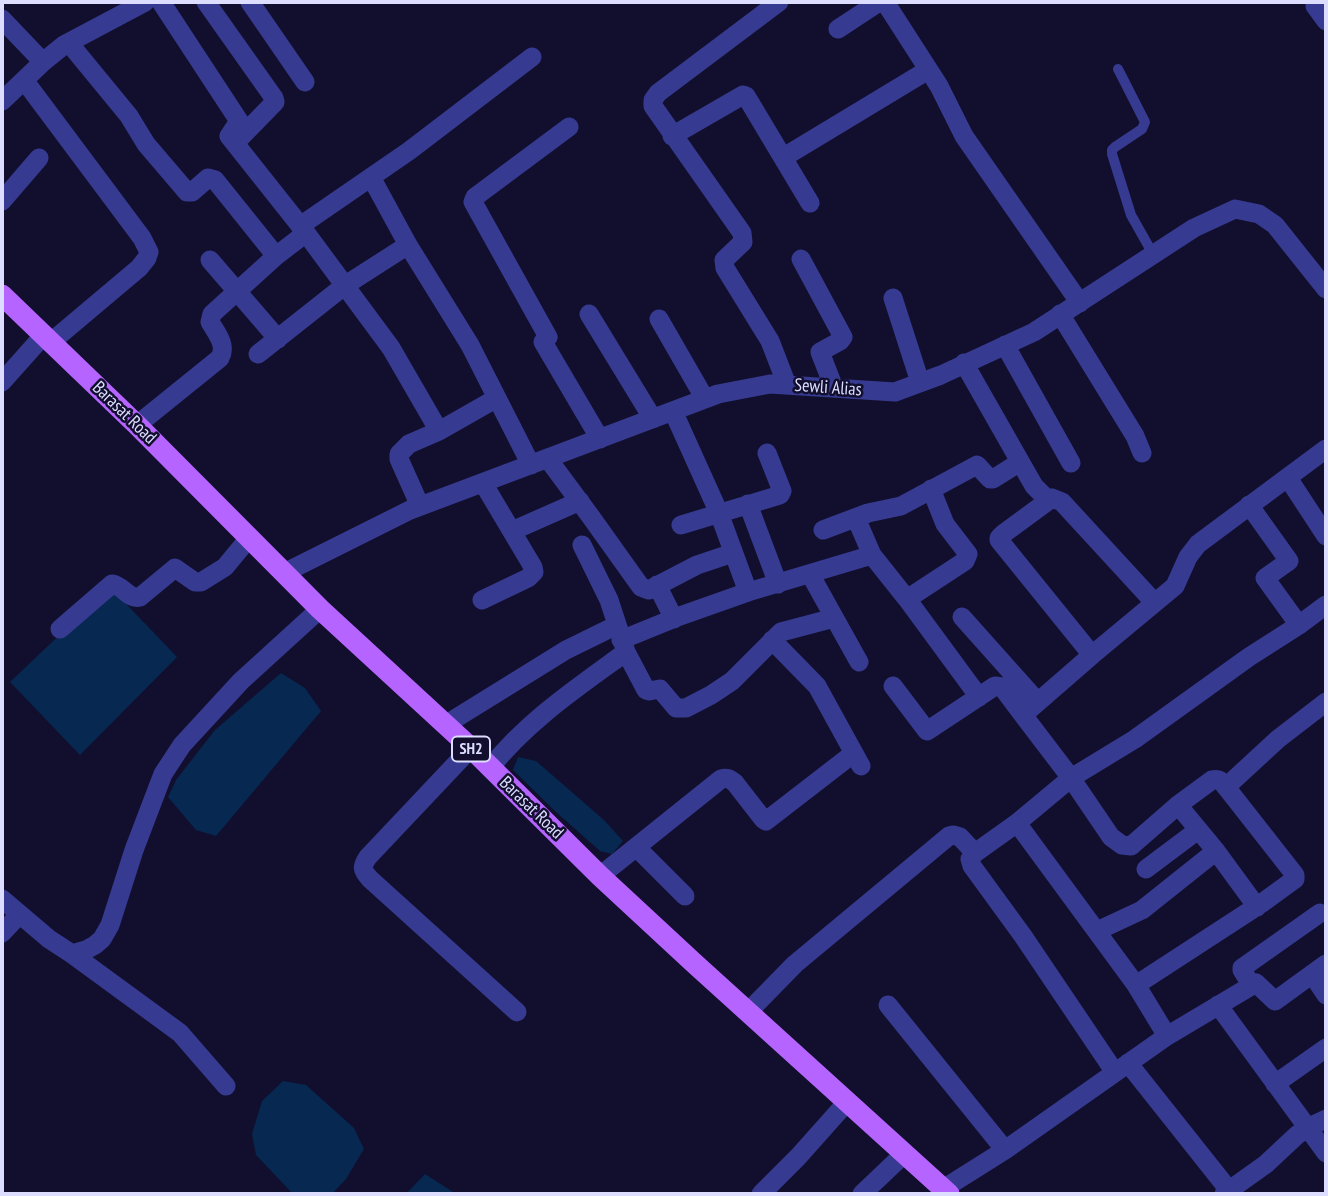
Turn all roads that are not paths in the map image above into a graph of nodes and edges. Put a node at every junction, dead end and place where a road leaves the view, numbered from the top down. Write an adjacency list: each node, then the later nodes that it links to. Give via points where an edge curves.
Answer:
1 (161, 2): 20 (street, via 239,121 229,136)
2 (206, 2): 20 (street, via 275,102)
3 (250, 2): 16 (street)
4 (779, 2): 19 (street, via 658,93 653,106)
5 (879, 2): 9 (street)
6 (885, 2): 13 (street)
7 (133, 4): 10 (street)
8 (2, 19): 12 (street)
9 (838, 29)
10 (69, 43): 12 (street); 29 (street, via 187,192 208,178 215,180)
11 (532, 57): 23 (street)
12 (43, 62): 15 (street)
13 (928, 69): 21 (street); 37 (street, via 964,136)
14 (1118, 69): 28 (lane, via 1145,122 1112,154 1132,215)
15 (23, 80): 17 (street); 41 (street, via 149,252 139,268)
16 (305, 82)
17 (2, 101)
18 (569, 127): 56 (street, via 473,202 548,337 543,342)
19 (673, 136): 21 (street, via 743,95); 48 (street, via 743,233 743,242 724,260 725,268 770,341)
20 (235, 143): 26 (street)
21 (784, 157): 25 (street)
22 (39, 158): 24 (street)
23 (371, 177): 26 (street); 27 (street)
24 (2, 201)
25 (810, 203)
26 (303, 230): 29 (street); 32 (street)
27 (408, 245): 32 (street); 50 (street)
28 (1153, 254): 33 (street, Sewli Alias, via 1236,209 1258,214 1275,225); 37 (street, Sewli Alias)
29 (276, 256): 34 (street)
30 (801, 259): 49 (street, via 843,337 820,352)
31 (210, 260): 34 (street)
32 (344, 286): 42 (street); 55 (street, via 391,348)
33 (1326, 289)
34 (236, 292): 42 (street); 54 (street, via 209,318 223,344 220,358)
35 (2, 295): 41 (main road, Barasat Road / SH2)
36 (893, 298): 47 (street)
37 (1080, 303): 39 (street, Sewli Alias)
38 (589, 314): 53 (street)
39 (1060, 314): 43 (street, Sewli Alias); 59 (street)
40 (659, 319): 51 (street)
41 (47, 339): 46 (street); 54 (main road, Barasat Road / SH2)
42 (278, 339): 44 (street)
43 (1005, 345): 45 (street, Sewli Alias); 62 (street)
44 (258, 354)
45 (964, 363): 47 (street, Sewli Alias); 61 (street)
46 (2, 382)
47 (920, 383): 49 (street, Sewli Alias, via 895,392)
48 (787, 385): 49 (street, Sewli Alias); 51 (street, Sewli Alias, via 770,384)
49 (834, 388)
50 (497, 398): 55 (street); 60 (street)
51 (705, 399): 52 (street, Sewli Alias)
52 (673, 411): 53 (street, Sewli Alias); 71 (street)
53 (653, 419): 56 (street, Sewli Alias)
54 (137, 425): 77 (main road, Barasat Road / SH2)
55 (439, 431): 70 (street, via 409,444 399,454)
56 (600, 439): 60 (street, Sewli Alias)
57 (1326, 449): 63 (street)
58 (767, 453): 68 (street, via 782,494)
59 (1142, 453)
60 (539, 462): 64 (street, Sewli Alias); 67 (street)
61 (1020, 462): 65 (street, via 993,479 977,465); 66 (street, via 1042,495)
62 (1071, 463)
63 (1288, 478): 69 (street); 76 (street)
64 (483, 483): 70 (street, Sewli Alias); 75 (street)
65 (931, 489): 72 (street, via 901,506); 86 (street, via 945,524 968,554 965,561)
66 (1052, 498): 88 (street, via 1062,502); 98 (street, via 999,540)
67 (580, 502): 75 (street); 84 (street, via 640,587 649,590)
68 (748, 504): 71 (street); 83 (street)
69 (1249, 505): 88 (street, via 1192,550 1175,586); 94 (street, via 1289,561 1265,578)
70 (420, 506): 81 (street, Sewli Alias)
71 (719, 513): 73 (street); 79 (street)
72 (856, 517): 74 (street); 80 (street)
73 (681, 526)
74 (823, 530)
75 (512, 531): 87 (street, via 534,572)
76 (1326, 536)
77 (249, 538): 81 (main road, Barasat Road / SH2); 95 (street, via 225,567 201,582 175,568 140,597 132,598 112,584)
78 (582, 545): 96 (street)
79 (733, 553): 84 (street); 85 (street)
80 (872, 555): 82 (street); 86 (street)
81 (284, 573): 90 (main road, Barasat Road / SH2)
82 (810, 574): 83 (street); 92 (street)
83 (778, 584): 85 (street)
84 (657, 585): 93 (street)
85 (748, 592): 93 (street)
86 (907, 599): 101 (street)
87 (482, 600)
88 (1154, 602): 98 (street)
89 (1326, 605): 94 (street)
90 (320, 609): 104 (main road, Barasat Road / SH2); 124 (street, via 182,745 163,774 110,925 95,945)
91 (962, 617): 103 (street)
92 (834, 618): 97 (street, via 788,629); 99 (street)
93 (674, 619): 96 (street)
94 (1299, 625): 107 (street)
95 (60, 629)
96 (622, 639): 97 (street, via 646,690 660,689 680,709 732,681); 104 (street, via 550,659); 106 (street)
97 (772, 640): 112 (street, via 817,686 857,759 766,821 736,783 725,777)
98 (1092, 655): 103 (street)
99 (859, 662)
100 (894, 686): 101 (street, via 927,731)
101 (979, 697): 103 (street, via 1000,686)
102 (1326, 702): 108 (street)
103 (1030, 708): 107 (street)
104 (445, 725): 105 (main road, Barasat Road / SH2)
105 (471, 748): 106 (main road, Barasat Road / SH2); 132 (street, via 368,857 363,872)
106 (490, 768): 116 (main road, Barasat Road / SH2)
107 (1071, 778): 109 (street, via 1111,837 1122,845 1131,846); 110 (street)
108 (1226, 787): 109 (street, via 1220,780 1212,780); 119 (street, via 1296,879)
109 (1178, 805): 111 (street)
110 (1017, 823): 114 (street); 122 (street)
111 (1198, 830): 113 (street); 115 (street)
112 (637, 848): 116 (street); 117 (street)
113 (1216, 851): 119 (street); 122 (street, via 1142,909)
114 (975, 853): 131 (street, via 960,837 949,836 795,964); 135 (street, via 970,859 972,866)
115 (1146, 869)
116 (600, 876): 131 (main road, Barasat Road / SH2)
117 (685, 896)
118 (2, 900): 121 (street)
119 (1256, 907): 126 (street)
120 (1320, 913): 127 (street, via 1242,968)
121 (19, 915): 123 (street); 124 (street)
122 (1097, 931): 126 (street)
123 (2, 933)
124 (72, 954): 137 (street, via 180,1033)
125 (1319, 969): 127 (street, via 1275,1001 1256,983); 128 (street)
126 (1136, 985): 133 (street)
127 (1252, 986): 130 (street)
128 (1326, 995)
129 (888, 1005): 140 (street)
130 (1217, 1005): 133 (street); 136 (street)
131 (749, 1011): 138 (main road, Barasat Road / SH2)
132 (517, 1012)
133 (1167, 1036): 135 (street)
134 (1326, 1048): 136 (street)
135 (1121, 1067): 140 (street); 144 (street)
136 (1275, 1084): 139 (street)
137 (226, 1086)
138 (847, 1102): 142 (main road, Barasat Road / SH2); 145 (street)
139 (1317, 1123): 141 (street); 144 (street)
140 (1005, 1150): 143 (street)
141 (1326, 1153)
142 (904, 1154): 143 (main road, Barasat Road / SH2); 146 (street)
143 (946, 1192)
144 (1228, 1193)
145 (761, 1194)
146 (862, 1194)

